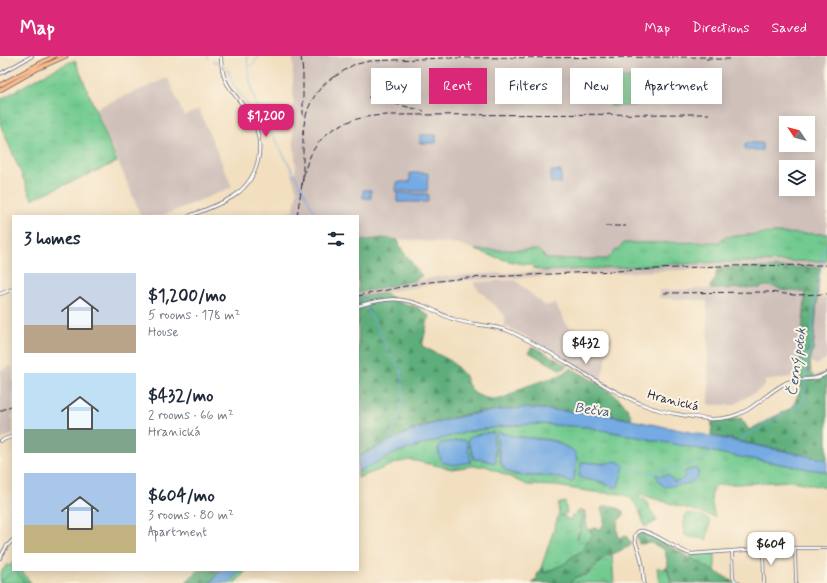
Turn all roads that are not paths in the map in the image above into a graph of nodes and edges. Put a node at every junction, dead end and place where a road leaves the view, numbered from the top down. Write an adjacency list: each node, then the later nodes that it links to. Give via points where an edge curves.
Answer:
1 (32, 56): 5 (street)
2 (54, 56): 6 (highway)
3 (66, 56): 7 (highway)
4 (221, 56): 8 (street, via 226,83 258,130 259,160 252,177 241,190 232,197)
5 (0, 74)
6 (0, 85)
7 (0, 90)
8 (191, 215)
9 (12, 289): 10 (street)
10 (0, 294)
11 (359, 306): 12 (street, Hranická, via 384,299 399,299 424,306 456,320 500,328 525,339 645,406 701,419 719,419 741,413 785,383 818,378)
12 (827, 373)
13 (12, 436): 14 (street)
14 (0, 441)
15 (12, 541): 20 (street)
16 (795, 548): 17 (street); 18 (street); 24 (street)
17 (827, 548)
18 (764, 549): 19 (street); 23 (street)
19 (732, 551): 21 (street, via 690,554 640,531 635,538 642,562); 22 (street, via 733,577)
20 (0, 558)
21 (644, 583)
22 (739, 583)
23 (764, 583)
24 (796, 583)

